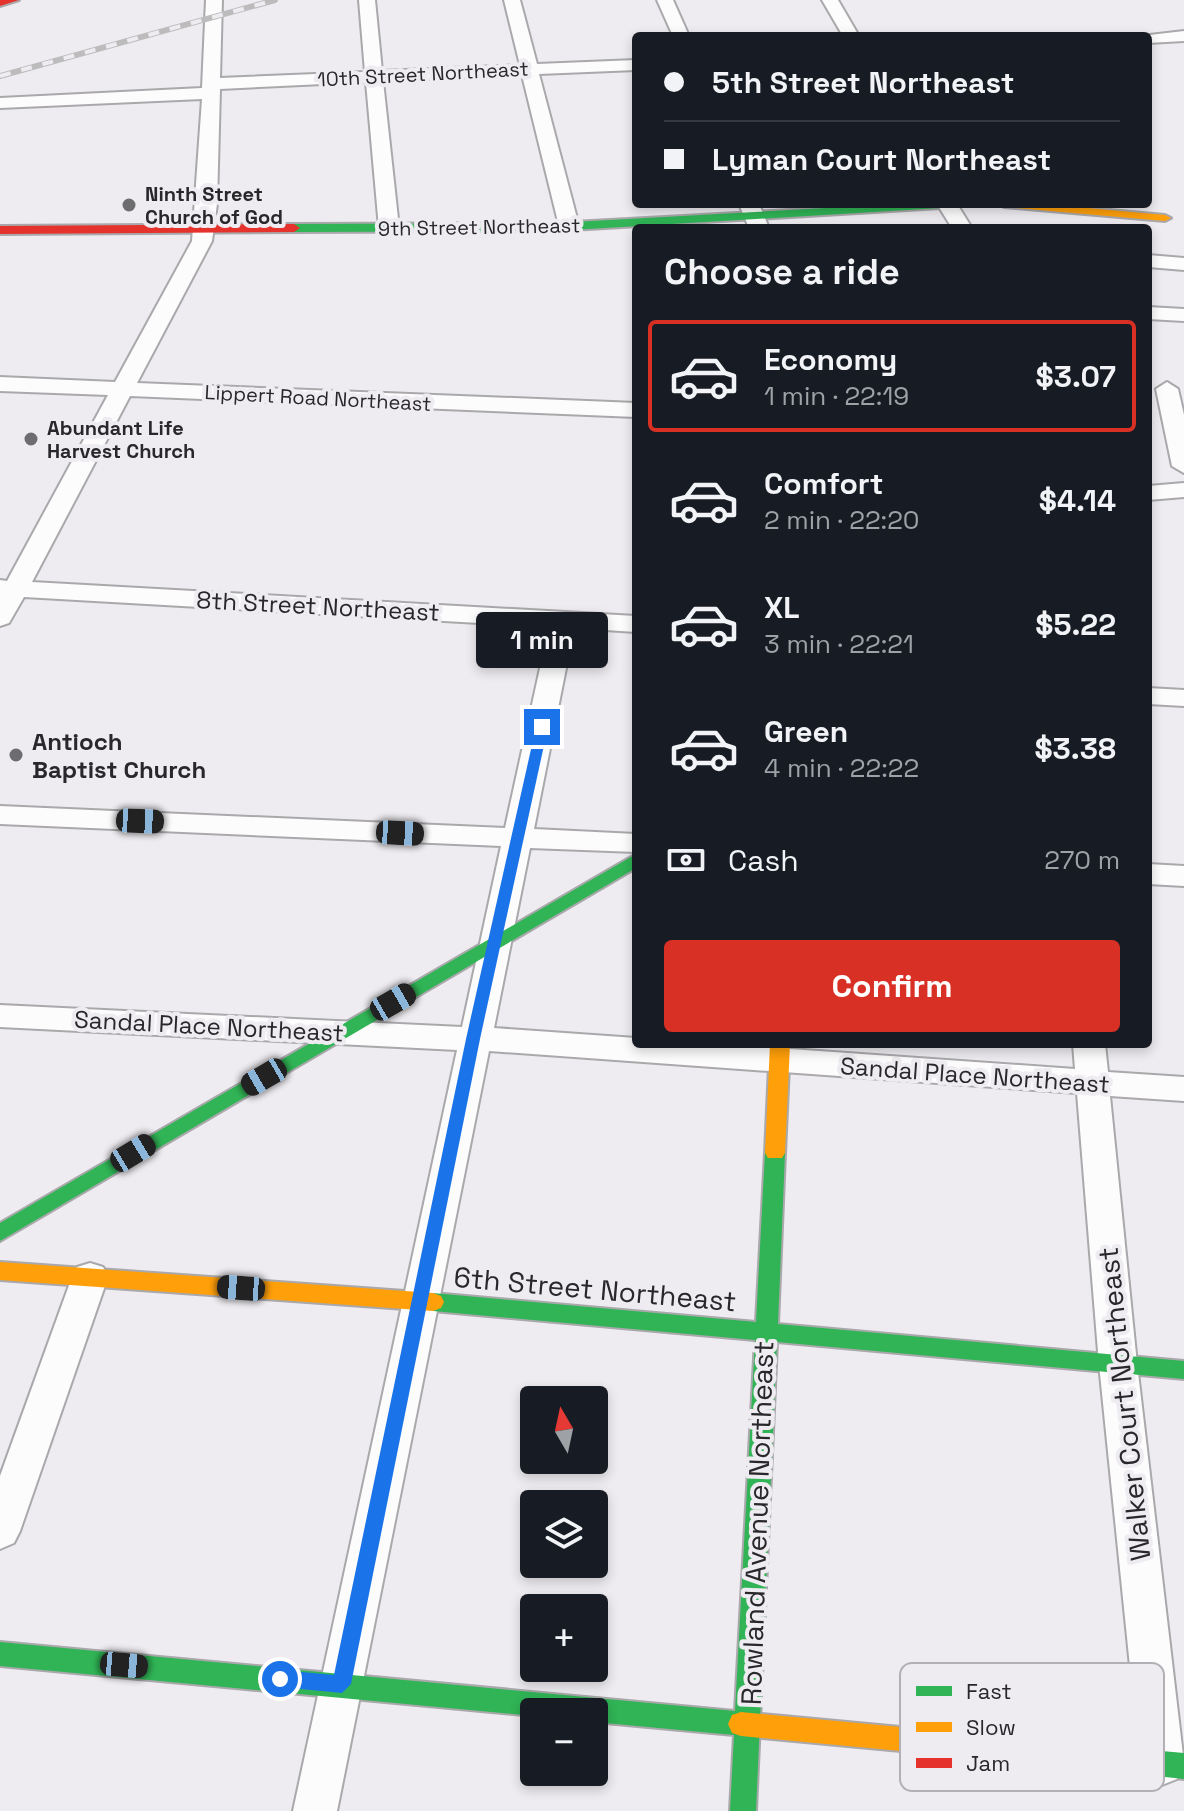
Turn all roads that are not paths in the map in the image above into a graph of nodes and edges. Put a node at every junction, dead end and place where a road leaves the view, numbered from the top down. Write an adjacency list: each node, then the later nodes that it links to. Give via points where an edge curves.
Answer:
1 (14, 0): 7 (main road)
2 (214, 0): 15 (street)
3 (367, 0): 14 (street)
4 (512, 0): 13 (street)
5 (665, 0): 8 (street)
6 (830, 0): 9 (street)
7 (0, 3)
8 (679, 32)
9 (849, 32)
10 (1184, 36): 11 (street)
11 (1152, 38)
12 (632, 65): 13 (street, 10th Street Northeast)
13 (529, 70): 14 (street, 10th Street Northeast); 21 (street)
14 (376, 76): 15 (street, 10th Street Northeast); 22 (street)
15 (209, 89): 16 (street, 10th Street Northeast); 23 (street)
16 (0, 103)
17 (883, 208): 19 (main road, 9th Street Northeast)
18 (1051, 208): 20 (main road)
19 (754, 216): 21 (main road, 9th Street Northeast)
20 (1170, 218)
21 (569, 226): 22 (main road, 9th Street Northeast)
22 (389, 228): 23 (main road, 9th Street Northeast)
23 (204, 229): 24 (main road, 9th Street Northeast); 30 (street)
24 (0, 230)
25 (1152, 261): 26 (street)
26 (1184, 264)
27 (1152, 313): 28 (street)
28 (1184, 315)
29 (0, 384): 30 (street, Lippert Road Northeast)
30 (122, 389): 32 (street, Lippert Road Northeast); 36 (street)
31 (1166, 389): 33 (street)
32 (632, 410)
33 (1184, 466)
34 (1184, 490): 35 (street)
35 (1152, 493)
36 (8, 588): 37 (street); 38 (street, 8th Street Northeast)
37 (0, 618)
38 (563, 619): 39 (street, 8th Street Northeast); 43 (street)
39 (632, 624)
40 (1152, 696): 41 (street)
41 (1184, 698)
42 (0, 815): 43 (street)
43 (519, 838): 44 (street); 48 (street)
44 (632, 843)
45 (632, 862): 48 (main road)
46 (1152, 874): 47 (street)
47 (1184, 876)
48 (495, 942): 50 (main road); 51 (street)
49 (0, 1016): 50 (street, Sandal Place Northeast)
50 (341, 1032): 51 (street, Sandal Place Northeast); 58 (main road)
51 (473, 1039): 52 (street, Sandal Place Northeast); 61 (street)
52 (632, 1046)
53 (670, 1048): 55 (street, Sandal Place Northeast)
54 (1090, 1048): 56 (street, Walker Court Northeast)
55 (780, 1053): 56 (street, Sandal Place Northeast); 62 (main road, Rowland Avenue Northeast)
56 (1094, 1082): 57 (street, Sandal Place Northeast); 63 (street, Walker Court Northeast)
57 (1184, 1089)
58 (0, 1233)
59 (0, 1271): 60 (main road, 6th Street Northeast)
60 (90, 1277): 61 (main road, 6th Street Northeast); 65 (street)
61 (421, 1301): 62 (main road, 6th Street Northeast); 68 (street)
62 (765, 1333): 63 (main road, 6th Street Northeast); 70 (main road, Rowland Avenue Northeast)
63 (1118, 1364): 64 (main road, 6th Street Northeast); 67 (street, Walker Court Northeast)
64 (1184, 1370)
65 (0, 1531)
66 (0, 1654): 68 (main road)
67 (1159, 1663)
68 (342, 1684): 70 (main road); 73 (street)
69 (1164, 1699): 72 (street, Walker Court Northeast)
70 (749, 1724): 71 (main road); 74 (main road, Rowland Avenue Northeast)
71 (900, 1739)
72 (1173, 1765)
73 (315, 1811)
74 (743, 1811)

